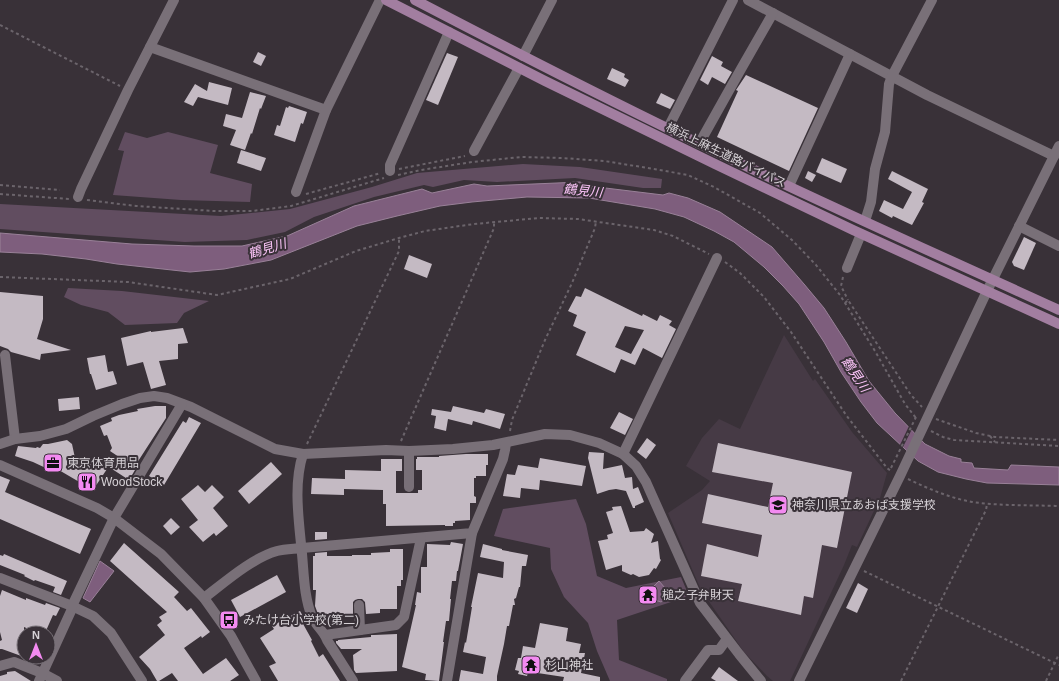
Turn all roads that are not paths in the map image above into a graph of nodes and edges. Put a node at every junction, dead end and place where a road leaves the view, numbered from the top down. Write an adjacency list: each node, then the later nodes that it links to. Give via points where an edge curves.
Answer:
1 (174, 0): 11 (street)
2 (380, 0): 16 (street)
3 (386, 0): 10 (main road, 横浜上麻生道路バイパス)
4 (414, 0): 13 (main road, 横浜上麻生道路バイパス)
5 (552, 0): 13 (street)
6 (733, 0): 17 (street)
7 (748, 0): 9 (street)
8 (932, 0): 15 (street)
9 (773, 14): 12 (street); 18 (street)
10 (449, 32): 14 (main road, 横浜上麻生道路バイパス); 22 (street, via 390,165)
11 (150, 48): 16 (street); 25 (street)
12 (850, 54): 15 (street); 23 (street)
13 (523, 56): 17 (main road, 横浜上麻生道路バイパス)
14 (519, 68): 20 (street); 28 (main road, 横浜上麻生道路バイパス)
15 (892, 76): 21 (street); 26 (street, via 885,132 875,169 872,202)
16 (326, 110): 24 (street)
17 (668, 128): 18 (main road, 横浜上麻生道路バイパス)
18 (699, 144): 23 (main road, 横浜上麻生道路バイパス)
19 (1059, 146): 21 (street)
20 (474, 151)
21 (1054, 156): 27 (street)
22 (390, 175)
23 (789, 186): 26 (main road, 横浜上麻生道路バイパス)
24 (296, 192)
25 (78, 199)
26 (865, 221): 32 (main road, 横浜上麻生道路バイパス)
27 (1019, 226): 29 (street); 32 (street)
28 (861, 234): 31 (street); 33 (main road, 横浜上麻生道路バイパス)
29 (1059, 246)
30 (717, 258): 43 (street)
31 (847, 268)
32 (993, 280): 33 (street); 34 (main road, 横浜上麻生道路バイパス)
33 (987, 291): 35 (main road, 横浜上麻生道路バイパス); 66 (street, via 924,415 903,474)
34 (1059, 310)
35 (1059, 324)
36 (5, 355): 38 (street)
37 (182, 404): 38 (street, via 154,396 140,398 66,429); 42 (street, via 275,449); 46 (street)
38 (15, 439): 40 (street)
39 (508, 443): 41 (street); 43 (street, via 545,434 570,436 599,443); 47 (street)
40 (0, 444)
41 (404, 451): 42 (street); 45 (street)
42 (303, 454): 49 (street, via 297,491)
43 (623, 454): 56 (street, via 636,466 646,482 700,602)
44 (0, 465): 46 (street)
45 (409, 488)
46 (114, 518): 51 (street, via 161,554); 52 (street)
47 (472, 533): 48 (street); 63 (street)
48 (421, 538): 49 (street); 54 (street, via 404,617 396,625)
49 (302, 548): 51 (street, via 277,551 260,558); 55 (street, via 306,597 312,618)
50 (0, 578): 52 (street)
51 (204, 598): 61 (street)
52 (72, 606): 58 (street); 60 (street, via 93,616 111,633)
53 (358, 606): 54 (street)
54 (360, 630): 55 (street)
55 (325, 635): 62 (street)
56 (727, 639): 64 (street, via 719,650 708,650); 65 (street)
57 (0, 666): 58 (street, via 14,662)
58 (40, 677): 59 (street)
59 (57, 681)
60 (142, 681)
61 (256, 681)
62 (353, 681)
63 (447, 681)
64 (685, 681)
65 (761, 681)
66 (799, 681)

